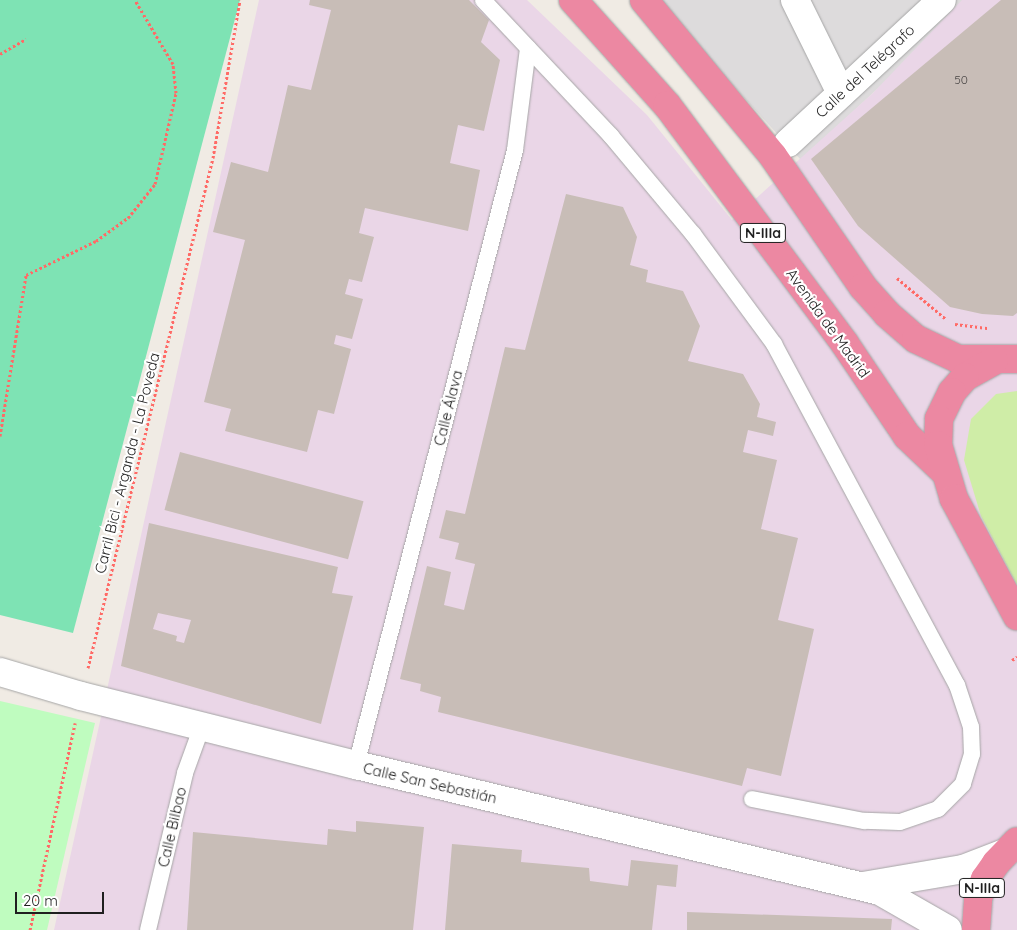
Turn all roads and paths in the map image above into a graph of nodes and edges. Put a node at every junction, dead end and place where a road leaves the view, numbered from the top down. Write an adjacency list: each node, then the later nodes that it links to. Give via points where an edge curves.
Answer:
1 (135, 0): 14 (path, via 173,64 176,93 154,184 128,218 96,241 26,275)
2 (240, 0): 20 (path, Carril Bici - Arganda - La Poveda, via 213,158)
3 (483, 0): 9 (lane)
4 (573, 0): 15 (highway, Avenida de Madrid / N-IIIa, via 667,105 845,344 907,436)
5 (644, 0): 13 (highway, N-IIIa, via 774,156 887,314 916,339 942,353 958,359)
6 (794, 0): 11 (street)
7 (942, 0): 11 (street, Calle del Telégrafo)
8 (26, 38): 10 (path)
9 (528, 48): 22 (lane, Calle Álava, via 515,150); 23 (lane, via 611,136 693,234 774,344 957,685 971,727 972,754 963,784 938,809 900,822 864,821)
10 (0, 54)
11 (841, 93): 12 (street, Calle del Telégrafo)
12 (788, 143)
13 (1006, 360): 15 (highway, N-IIIa, via 964,377 939,419 938,445)
14 (0, 436)
15 (945, 472): 16 (highway, Avenida de Madrid / N-IIIa, via 954,499)
16 (1017, 616)
17 (1017, 657): 18 (path)
18 (1012, 660)
19 (0, 672): 20 (street, Calle San Sebastián)
20 (81, 696): 21 (street, Calle San Sebastián); 27 (path, Carril Bici - Arganda - La Poveda)
21 (202, 726): 22 (street, Calle San Sebastián); 28 (lane, Calle Bilbao, via 185,773)
22 (356, 765): 25 (street, Calle San Sebastián)
23 (752, 799)
24 (1011, 847): 25 (street, via 962,869); 31 (highway, N-IIIa, via 985,879 978,898)
25 (861, 886): 26 (street, Calle San Sebastián, via 880,891)
26 (902, 904): 29 (lane); 30 (street, Calle San Sebastián, via 924,913)
27 (30, 930)
28 (148, 930)
29 (917, 930)
30 (948, 930)
31 (976, 930)

